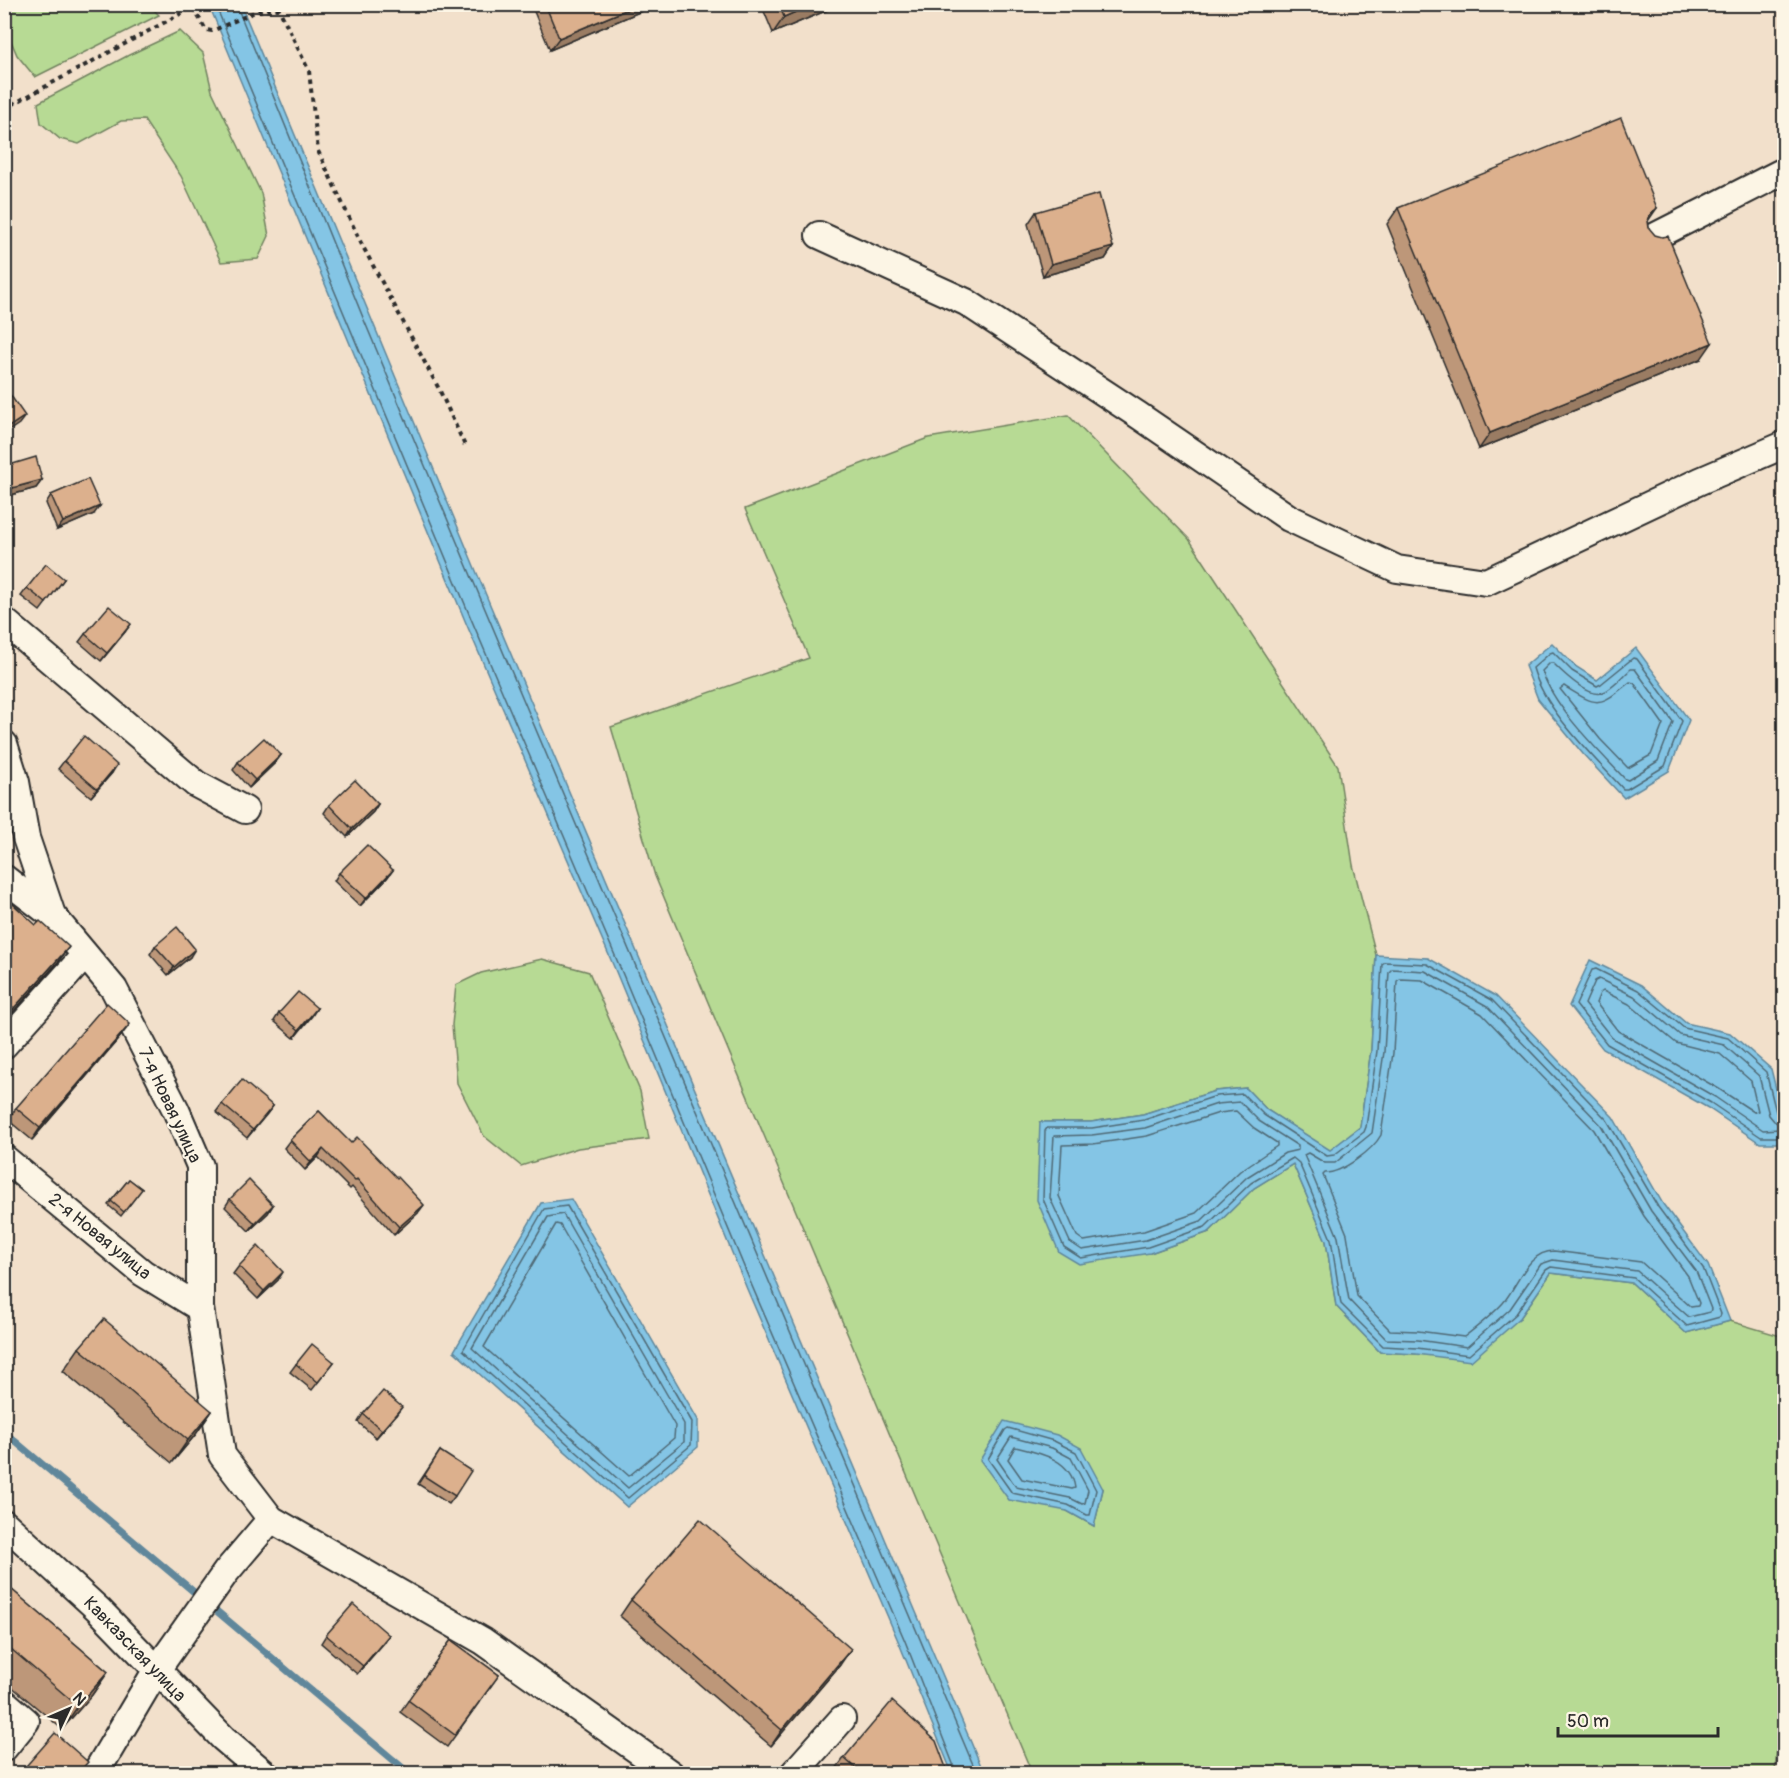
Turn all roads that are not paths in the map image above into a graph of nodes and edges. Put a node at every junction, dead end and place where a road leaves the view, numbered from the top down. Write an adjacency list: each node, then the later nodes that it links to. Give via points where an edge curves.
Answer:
1 (1785, 171): 3 (street)
2 (819, 235): 4 (street, via 966,302 1289,518 1397,569 1486,582)
3 (1652, 238)
4 (1785, 445)
5 (4, 621): 7 (street, via 196,784)
6 (4, 744): 9 (street, 7-я Новая улица, via 16,782 26,838)
7 (245, 810)
8 (4, 878): 9 (street)
9 (52, 915): 10 (street, 7-я Новая улица)
10 (85, 955): 11 (street); 13 (street, 7-я Новая улица, via 114,989 200,1166)
11 (4, 1045)
12 (4, 1158): 13 (street, 2-я Новая улица, via 143,1273)
13 (200, 1308): 15 (street, 7-я Новая улица)
14 (188, 1399): 15 (street)
15 (215, 1408): 16 (street, 7-я Новая улица, via 222,1455)
16 (271, 1519): 18 (street, via 226,1572); 24 (street, via 483,1641)
17 (4, 1523): 18 (street, Кавказская улица, via 99,1610)
18 (156, 1671): 22 (street); 23 (street, Кавказская улица, via 223,1738)
19 (4, 1702): 21 (street, via 26,1721)
20 (843, 1719): 25 (street)
21 (4, 1748)
22 (95, 1773)
23 (265, 1773)
24 (671, 1773)
25 (793, 1773)

